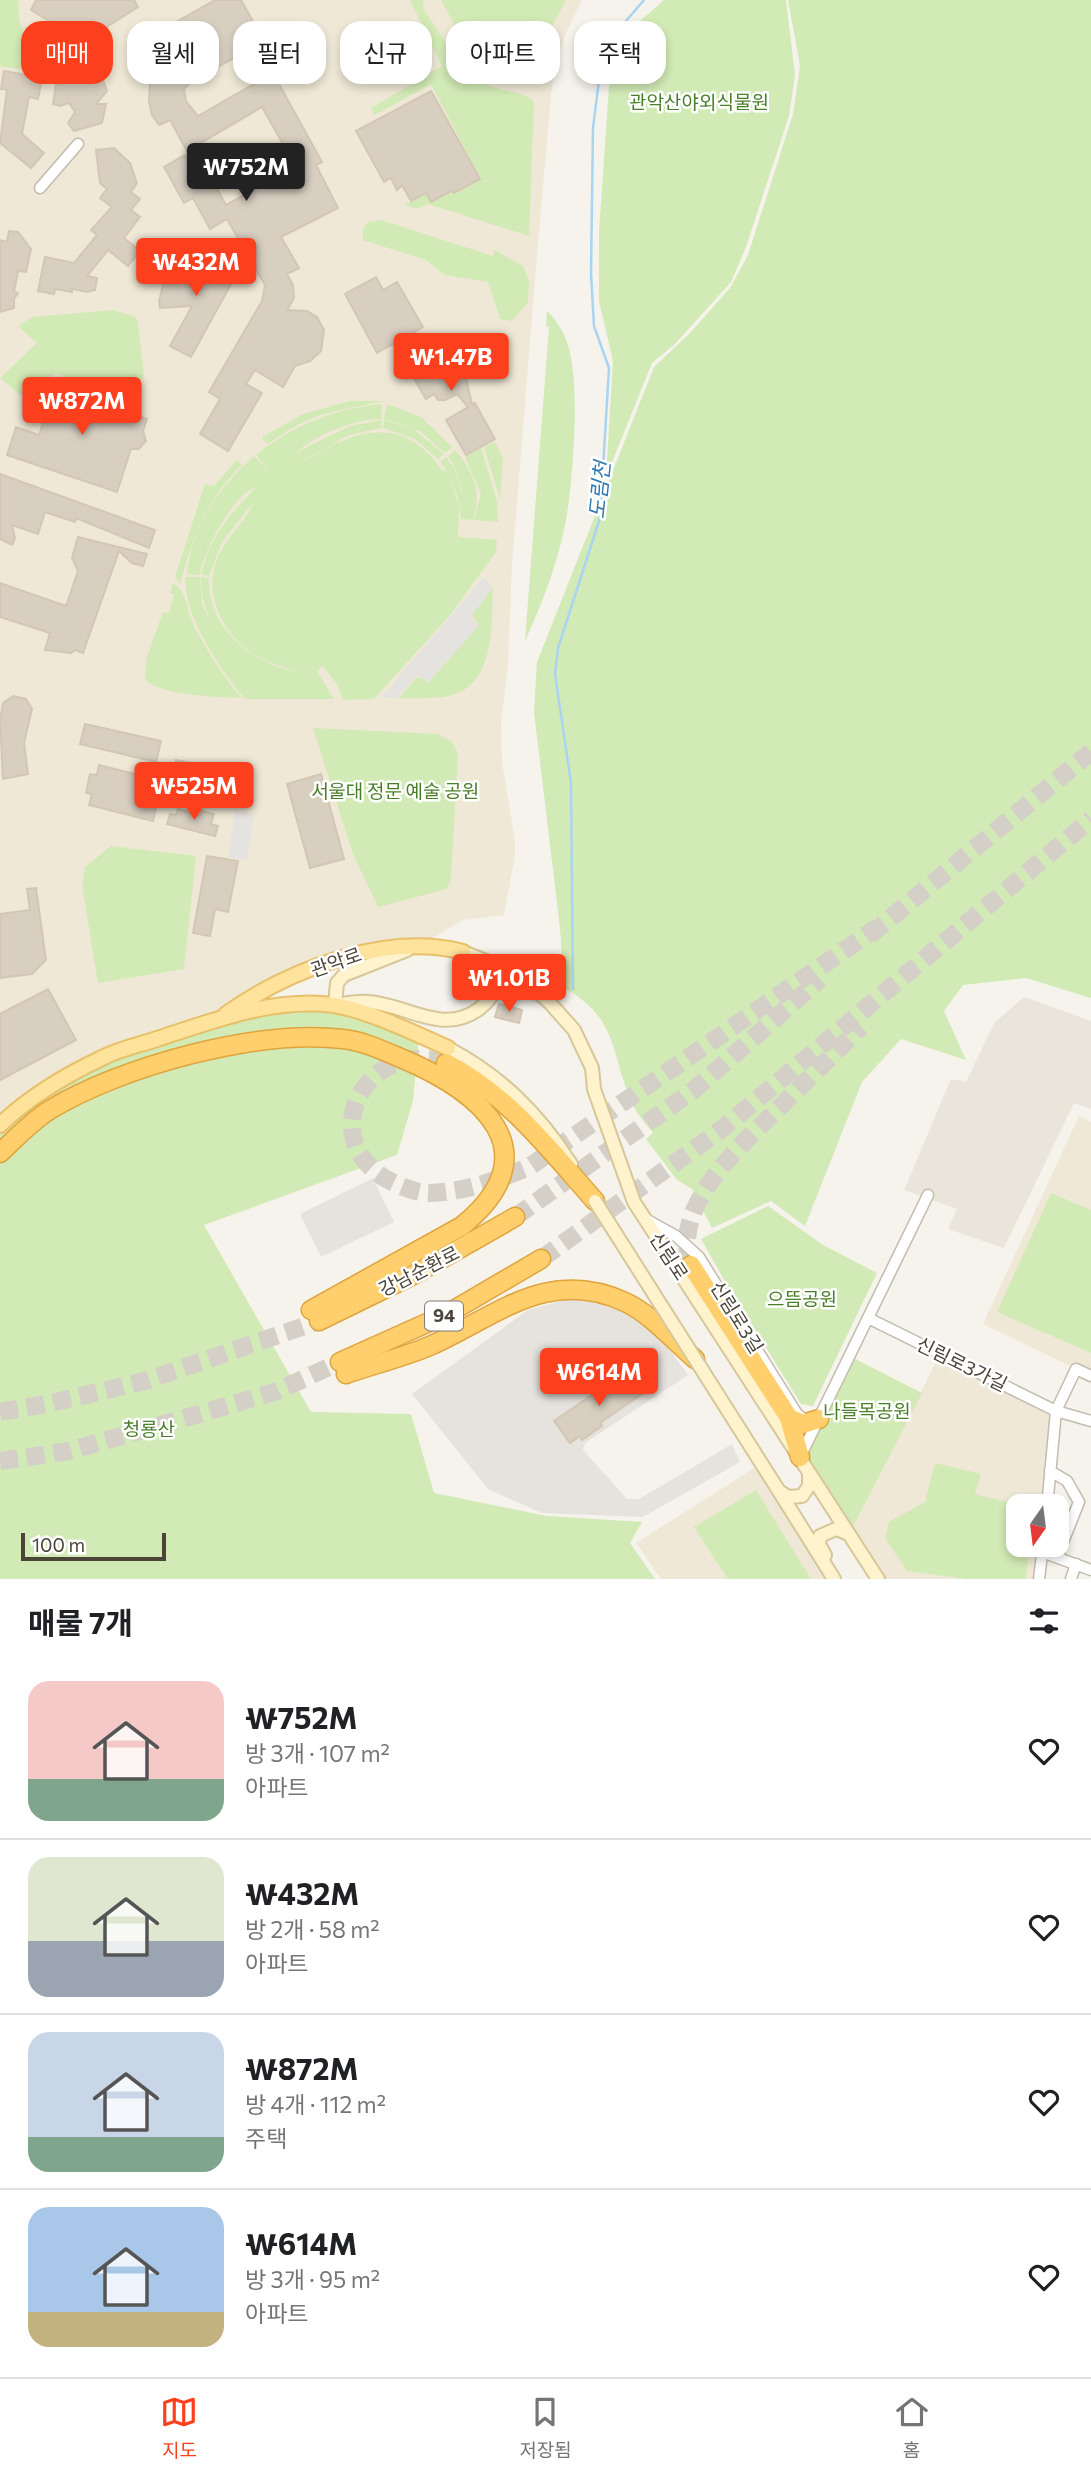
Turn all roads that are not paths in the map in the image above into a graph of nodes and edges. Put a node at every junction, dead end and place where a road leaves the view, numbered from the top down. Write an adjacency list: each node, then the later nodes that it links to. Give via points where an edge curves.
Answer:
1 (78, 144): 2 (street)
2 (40, 188)
3 (421, 945): 4 (main road, 관악로); 6 (main road, via 344,975 337,983); 7 (main road, 관악로, via 362,952 319,967 252,995)
4 (463, 953): 5 (main road, 신림로)
5 (502, 967): 6 (main road, via 499,985 487,1002 458,1019 434,1020 368,1002); 14 (main road, 신림로, via 550,1003 582,1043 634,1202)
6 (335, 1005): 7 (main road, 관악로, via 280,1006); 8 (main road, 관악로, via 392,1024)
7 (219, 1018): 9 (main road, 관악로, via 104,1057 47,1088)
8 (447, 1055): 12 (highway, via 521,1116)
9 (0, 1125)
10 (0, 1153): 13 (highway, 강남순환로 / 94, via 46,1112 163,1062 276,1039 344,1039 427,1069 461,1088 486,1110 502,1142 503,1162 497,1188 462,1226 315,1315 415,1274)
11 (928, 1195): 17 (street)
12 (595, 1201): 18 (main road, 신림로, bridge)
13 (515, 1217)
14 (646, 1219): 22 (street, 신림로3길, via 676,1236 699,1257 797,1414); 24 (main road, 신림로)
15 (541, 1259): 18 (highway, 94, via 343,1368 431,1345 506,1306 550,1290 578,1289 627,1303)
16 (691, 1265): 21 (highway)
17 (868, 1318): 20 (street, 신림로3가길); 22 (street)
18 (696, 1360): 27 (main road, 신림로, bridge)
19 (1091, 1376): 20 (street, via 1076,1370)
20 (1056, 1411): 23 (street, 신림로3가길); 25 (street)
21 (789, 1418): 22 (highway, via 803,1424); 24 (highway)
22 (818, 1419): 24 (street)
23 (1091, 1421)
24 (800, 1457): 26 (main road, 신림로)
25 (1050, 1471): 28 (street); 29 (street, via 1067,1481 1079,1502)
26 (809, 1474): 27 (main road, via 809,1486 802,1496 788,1497); 30 (main road, 신림로)
27 (777, 1488): 35 (main road, 신림로)
28 (1047, 1494)
29 (1069, 1527)
30 (849, 1534): 35 (main road, via 836,1529 820,1536); 36 (main road, 신림로)
31 (1041, 1558): 37 (street)
32 (1060, 1558): 33 (street)
33 (1076, 1564): 34 (street); 38 (street)
34 (1091, 1570)
35 (832, 1576)
36 (878, 1579)
37 (1039, 1579)
38 (1071, 1579)

